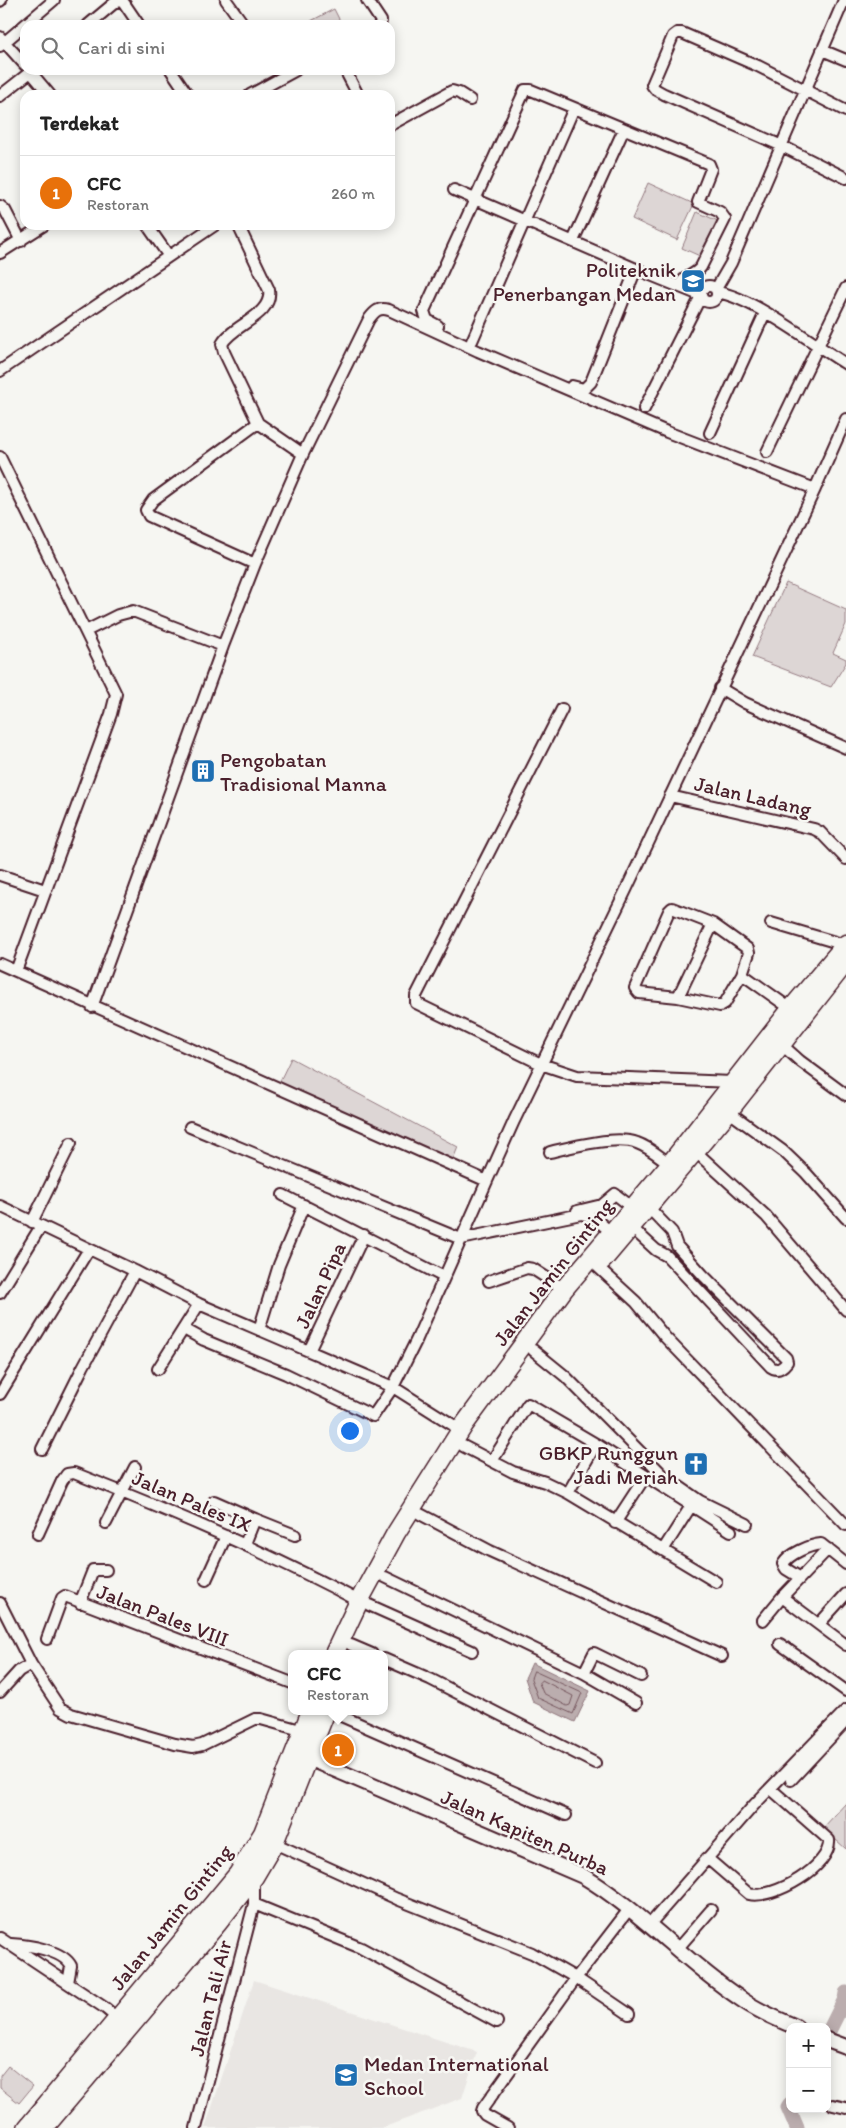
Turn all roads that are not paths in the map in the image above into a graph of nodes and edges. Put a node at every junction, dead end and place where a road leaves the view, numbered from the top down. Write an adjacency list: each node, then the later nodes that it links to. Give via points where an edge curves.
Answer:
1 (54, 0): 6 (street)
2 (120, 0): 7 (street); 8 (street)
3 (226, 0): 9 (street)
4 (368, 0): 10 (street)
5 (844, 0): 13 (street)
6 (29, 20)
7 (94, 20)
8 (135, 20)
9 (240, 20)
10 (378, 20)
11 (20, 27): 12 (street)
12 (2, 41): 14 (street)
13 (822, 50): 15 (street); 25 (street)
14 (20, 59)
15 (846, 60)
16 (23, 75): 26 (street)
17 (35, 75): 21 (street)
18 (174, 75): 22 (street)
19 (277, 75): 23 (street)
20 (348, 75): 24 (street)
21 (46, 90)
22 (185, 90)
23 (260, 90)
24 (355, 90)
25 (806, 92): 29 (street); 32 (street); 32 (street, via 758,66 682,33 673,36 665,53 652,86 655,89)
26 (0, 96)
27 (470, 100): 30 (street, via 452,91)
28 (574, 108): 31 (street); 35 (street, via 525,90); 37 (street)
29 (846, 111)
30 (395, 122)
31 (624, 129): 43 (street); 47 (street, via 711,167 698,202 720,212 725,219 701,267 685,277)
32 (782, 146): 33 (street); 49 (street)
33 (846, 178)
34 (454, 190): 35 (street)
35 (475, 199): 37 (street); 52 (street, via 423,313 427,320)
36 (0, 206): 42 (street)
37 (526, 222): 43 (street); 52 (street)
38 (37, 230): 42 (street)
39 (150, 230): 45 (street)
40 (207, 230): 45 (street)
41 (240, 230): 58 (street, via 270,297 265,308 226,336 222,344)
42 (21, 241): 44 (street)
43 (574, 242): 46 (street)
44 (0, 253)
45 (168, 255): 55 (street)
46 (636, 269): 47 (street); 52 (street, via 591,382 584,389)
47 (679, 286): 50 (street)
48 (846, 288): 53 (street)
49 (717, 291): 50 (street, via 712,302 705,301); 51 (street)
50 (701, 295): 56 (street)
51 (765, 313): 53 (street); 59 (street)
52 (472, 341)
53 (817, 347): 54 (street); 60 (street)
54 (846, 364)
55 (0, 371)
56 (644, 409)
57 (846, 419): 63 (street)
58 (258, 423): 61 (street); 64 (street, via 153,500 146,510 148,516)
59 (710, 433)
60 (767, 452)
61 (303, 454): 63 (street, via 369,319 382,308 667,432); 64 (street)
62 (0, 458): 65 (street)
63 (815, 489): 67 (street)
64 (255, 564): 66 (street)
65 (86, 631): 66 (street, via 133,611); 73 (street, via 112,682 116,701)
66 (223, 646): 81 (street)
67 (720, 688): 69 (street, via 745,703); 70 (street)
68 (562, 709): 84 (street, via 415,999 418,1005)
69 (846, 748)
70 (670, 796): 71 (street, Jalan Ladang, via 814,829); 84 (street)
71 (846, 860)
72 (0, 875): 73 (street)
73 (45, 890): 78 (street)
74 (771, 923): 76 (street)
75 (713, 924): 79 (street, via 749,949); 80 (street); 80 (street, via 677,909 668,911 635,988 639,993)
76 (846, 950): 82 (highway, Jalan Jamin Ginting); 83 (highway, Jalan Jamin Ginting)
77 (0, 964): 78 (street)
78 (16, 971): 81 (street)
79 (742, 974): 80 (street, via 726,1003 721,1006); 82 (street)
80 (678, 997)
81 (92, 1006): 93 (street)
82 (791, 1009): 85 (highway, Jalan Jamin Ginting)
83 (781, 1044): 86 (street); 87 (highway, Jalan Jamin Ginting)
84 (541, 1064): 85 (street, via 577,1076); 93 (street)
85 (733, 1082): 87 (highway, Jalan Jamin Ginting)
86 (846, 1095)
87 (723, 1107): 90 (highway, Jalan Jamin Ginting); 92 (highway, Jalan Jamin Ginting); 98 (street, via 783,1151)
88 (190, 1127): 103 (street)
89 (71, 1143): 99 (street)
90 (695, 1151): 97 (highway, Jalan Jamin Ginting); 118 (street, via 766,1216)
91 (550, 1152): 92 (street, via 628,1140 640,1143)
92 (670, 1164): 97 (highway, Jalan Jamin Ginting)
93 (487, 1182): 103 (street)
94 (283, 1195): 95 (street)
95 (304, 1205): 102 (street); 122 (street, via 278,1265)
96 (0, 1206): 99 (street)
97 (641, 1208): 100 (highway, Jalan Jamin Ginting); 101 (highway, Jalan Jamin Ginting); 103 (street, via 615,1194 600,1206); 104 (street, via 672,1232)
98 (846, 1218)
99 (36, 1224): 105 (street); 114 (street)
100 (632, 1228): 106 (street); 107 (highway, Jalan Jamin Ginting)
101 (612, 1232): 103 (street, via 593,1217 582,1214); 113 (highway, Jalan Jamin Ginting)
102 (364, 1235): 110 (street); 126 (street, Jalan Pipa)
103 (462, 1236): 110 (street)
104 (677, 1246): 106 (street); 109 (street)
105 (90, 1249): 108 (street); 129 (street)
106 (667, 1256): 112 (street)
107 (598, 1266): 125 (highway, Jalan Jamin Ginting); 145 (street, via 636,1302 671,1343)
108 (135, 1271): 116 (street); 132 (street, via 82,1367)
109 (703, 1274): 112 (street); 115 (street)
110 (444, 1277): 128 (street)
111 (489, 1281): 113 (street, via 527,1268)
112 (694, 1284): 117 (street)
113 (564, 1289): 130 (highway, Jalan Jamin Ginting)
114 (0, 1293)
115 (722, 1294): 117 (street); 119 (street)
116 (199, 1304): 121 (street); 122 (street)
117 (713, 1304): 120 (street)
118 (846, 1310)
119 (744, 1316): 120 (street); 123 (street)
120 (733, 1326): 124 (street)
121 (184, 1329): 127 (street); 128 (street, via 370,1416 376,1414)
122 (259, 1330): 126 (street)
123 (764, 1335): 124 (street); 124 (street, via 787,1360 782,1368 771,1367)
124 (752, 1346)
125 (533, 1350): 130 (highway, Jalan Jamin Ginting); 144 (street, via 564,1376 664,1476 700,1501)
126 (310, 1351): 128 (street)
127 (158, 1369)
128 (393, 1387): 130 (street)
129 (0, 1394)
130 (465, 1433): 133 (street); 140 (highway, Jalan Jamin Ginting); 163 (highway, Jalan Jamin Ginting, via 396,1533)
131 (596, 1444): 133 (street, via 528,1404); 135 (street); 137 (street)
132 (42, 1449)
133 (492, 1461): 137 (street)
134 (135, 1467): 136 (street)
135 (645, 1477): 139 (street); 142 (street)
136 (122, 1492): 143 (street); 147 (street, Jalan Pales IX, via 74,1473 67,1474); 149 (street, Jalan Pales IX)
137 (568, 1493): 142 (street)
138 (214, 1501): 141 (street)
139 (691, 1506): 146 (street); 152 (street)
140 (420, 1514): 155 (highway, Jalan Jamin Ginting); 172 (street, via 490,1551)
141 (255, 1520): 148 (street); 150 (street)
142 (615, 1522): 152 (street)
143 (106, 1523)
144 (747, 1524)
145 (846, 1525)
146 (731, 1531)
147 (38, 1534)
148 (295, 1535)
149 (226, 1536): 150 (street, Jalan Pales IX); 157 (street)
150 (244, 1544): 163 (street, Jalan Pales IX)
151 (828, 1549): 153 (street); 156 (street); 156 (street, via 815,1544 785,1561 786,1569)
152 (663, 1550): 158 (street)
153 (846, 1564)
154 (106, 1570): 162 (street, via 93,1570)
155 (385, 1578): 163 (highway, Jalan Jamin Ginting); 175 (street)
156 (799, 1578): 160 (street)
157 (206, 1580)
158 (716, 1582)
159 (846, 1594): 165 (street)
160 (782, 1597): 164 (street); 165 (street)
161 (0, 1603): 174 (street)
162 (80, 1603): 166 (street, Jalan Pales VIII, via 65,1596 62,1598); 177 (street, Jalan Pales VIII)
163 (364, 1603): 169 (highway, Jalan Jamin Ginting); 170 (highway, Jalan Jamin Ginting); 171 (street, Jalan Pales IX)
164 (763, 1620)
165 (819, 1624): 168 (street)
166 (47, 1639)
167 (780, 1644): 178 (street)
168 (846, 1645)
169 (349, 1649)
170 (336, 1650)
171 (472, 1651)
172 (722, 1656)
173 (388, 1661): 188 (street)
174 (31, 1664): 179 (street, via 19,1671); 186 (street, via 60,1708 175,1744 202,1745 255,1719)
175 (584, 1673): 176 (street, via 594,1653); 180 (street)
176 (641, 1676)
177 (288, 1681)
178 (846, 1691)
179 (0, 1692)
180 (636, 1703)
181 (846, 1710): 190 (street)
182 (310, 1715): 186 (highway, Jalan Jamin Ginting)
183 (324, 1715): 187 (highway, Jalan Jamin Ginting)
184 (339, 1715): 191 (street)
185 (846, 1721): 189 (street)
186 (304, 1731): 187 (highway, Jalan Jamin Ginting)
187 (301, 1756): 192 (highway, Jalan Jamin Ginting); 196 (street, Jalan Kapiten Purba, via 583,1876); 205 (highway, Jalan Jamin Ginting, via 238,1874)
188 (596, 1763)
189 (791, 1780)
190 (771, 1789): 193 (street); 193 (street, via 829,1840 830,1846 825,1855 804,1877 758,1896 749,1894)
191 (566, 1815)
192 (274, 1843): 194 (highway, Jalan Jamin Ginting); 202 (street, via 397,1899 524,1949)
193 (707, 1858): 198 (street)
194 (254, 1877): 195 (street, Jalan Tali Air); 213 (highway, Jalan Jamin Ginting)
195 (254, 1904): 206 (street, via 361,1948); 214 (street, Jalan Tali Air)
196 (630, 1908): 198 (street, Jalan Kapiten Purba); 202 (street)
197 (711, 1910): 201 (street)
198 (650, 1924): 201 (street, Jalan Kapiten Purba)
199 (0, 1938): 200 (street)
200 (10, 1944): 203 (street); 203 (street, via 36,1947 64,1958 71,1966)
201 (678, 1948): 207 (street, Jalan Kapiten Purba, via 738,1997)
202 (576, 1978): 204 (street); 215 (street, via 483,2108 485,2116)
203 (68, 1983): 205 (street)
204 (629, 2014)
205 (117, 2018): 212 (highway, Jalan Jamin Ginting)
206 (497, 2022)
207 (787, 2023)
208 (831, 2041): 209 (street)
209 (844, 2046)
210 (833, 2105): 211 (street)
211 (846, 2108)
212 (27, 2128)
213 (44, 2128)
214 (196, 2128)
215 (508, 2128)

